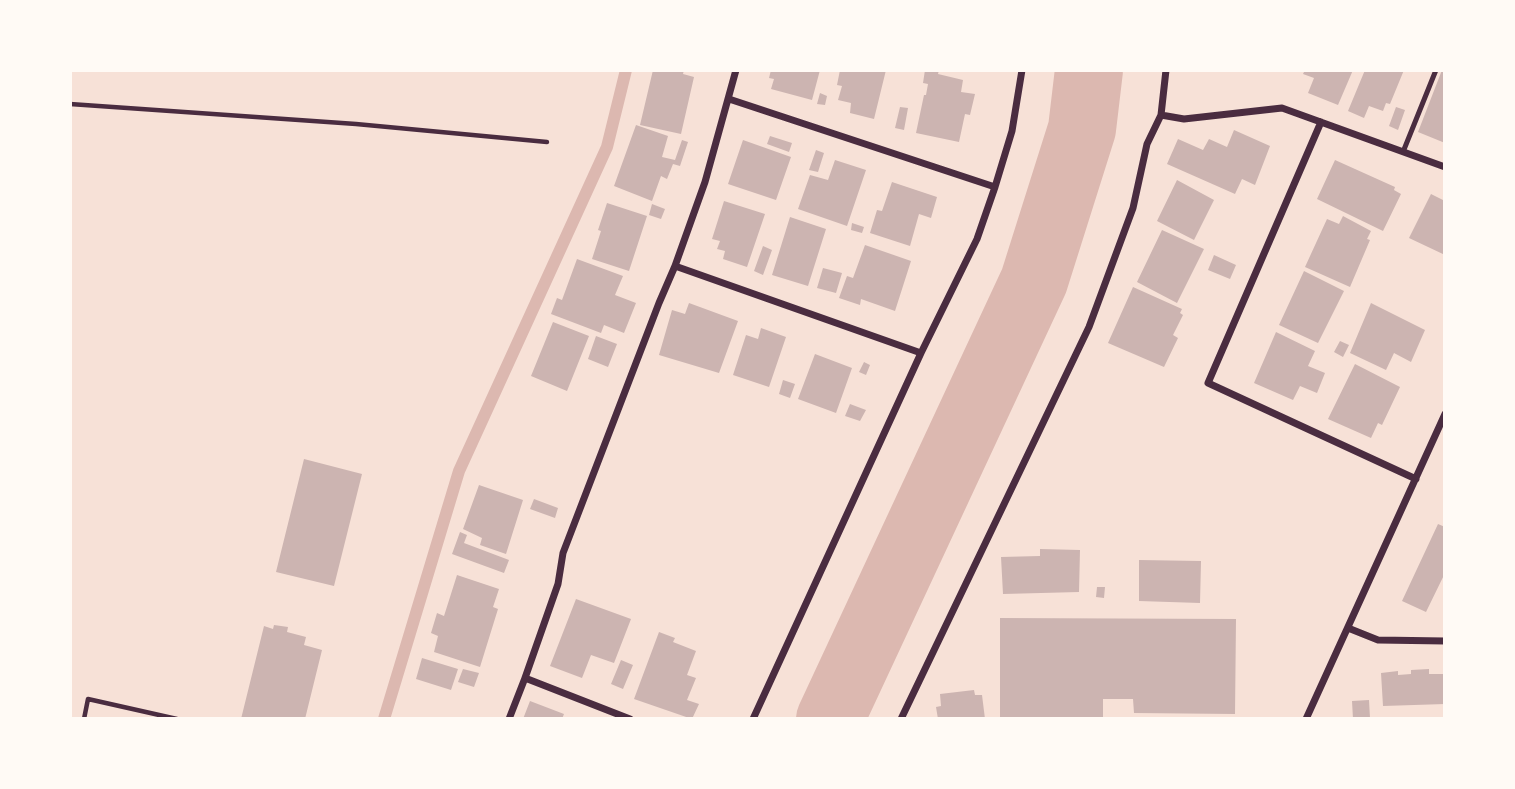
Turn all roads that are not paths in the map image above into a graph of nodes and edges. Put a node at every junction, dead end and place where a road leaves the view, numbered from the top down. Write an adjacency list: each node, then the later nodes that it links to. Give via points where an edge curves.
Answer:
1 (736, 70): 5 (street)
2 (1022, 70): 10 (street, via 1012,131)
3 (1166, 70): 6 (street)
4 (1436, 70): 8 (lane)
5 (729, 99): 10 (street); 11 (street)
6 (1161, 115): 7 (street, via 1184,119 1282,108); 21 (street, via 1147,145 1133,208 1089,327)
7 (1321, 122): 8 (street); 14 (street, via 1208,383)
8 (1403, 152): 9 (street)
9 (1445, 167)
10 (995, 187): 12 (street, via 977,239)
11 (675, 266): 12 (street); 17 (street, via 563,552 558,584)
12 (922, 353): 20 (street)
13 (1445, 414): 14 (street)
14 (1416, 479): 15 (street)
15 (1348, 628): 16 (street, via 1378,640); 22 (street)
16 (1445, 641)
17 (525, 678): 18 (street); 19 (street)
18 (509, 719)
19 (629, 719)
20 (753, 719)
21 (901, 719)
22 (1306, 719)

